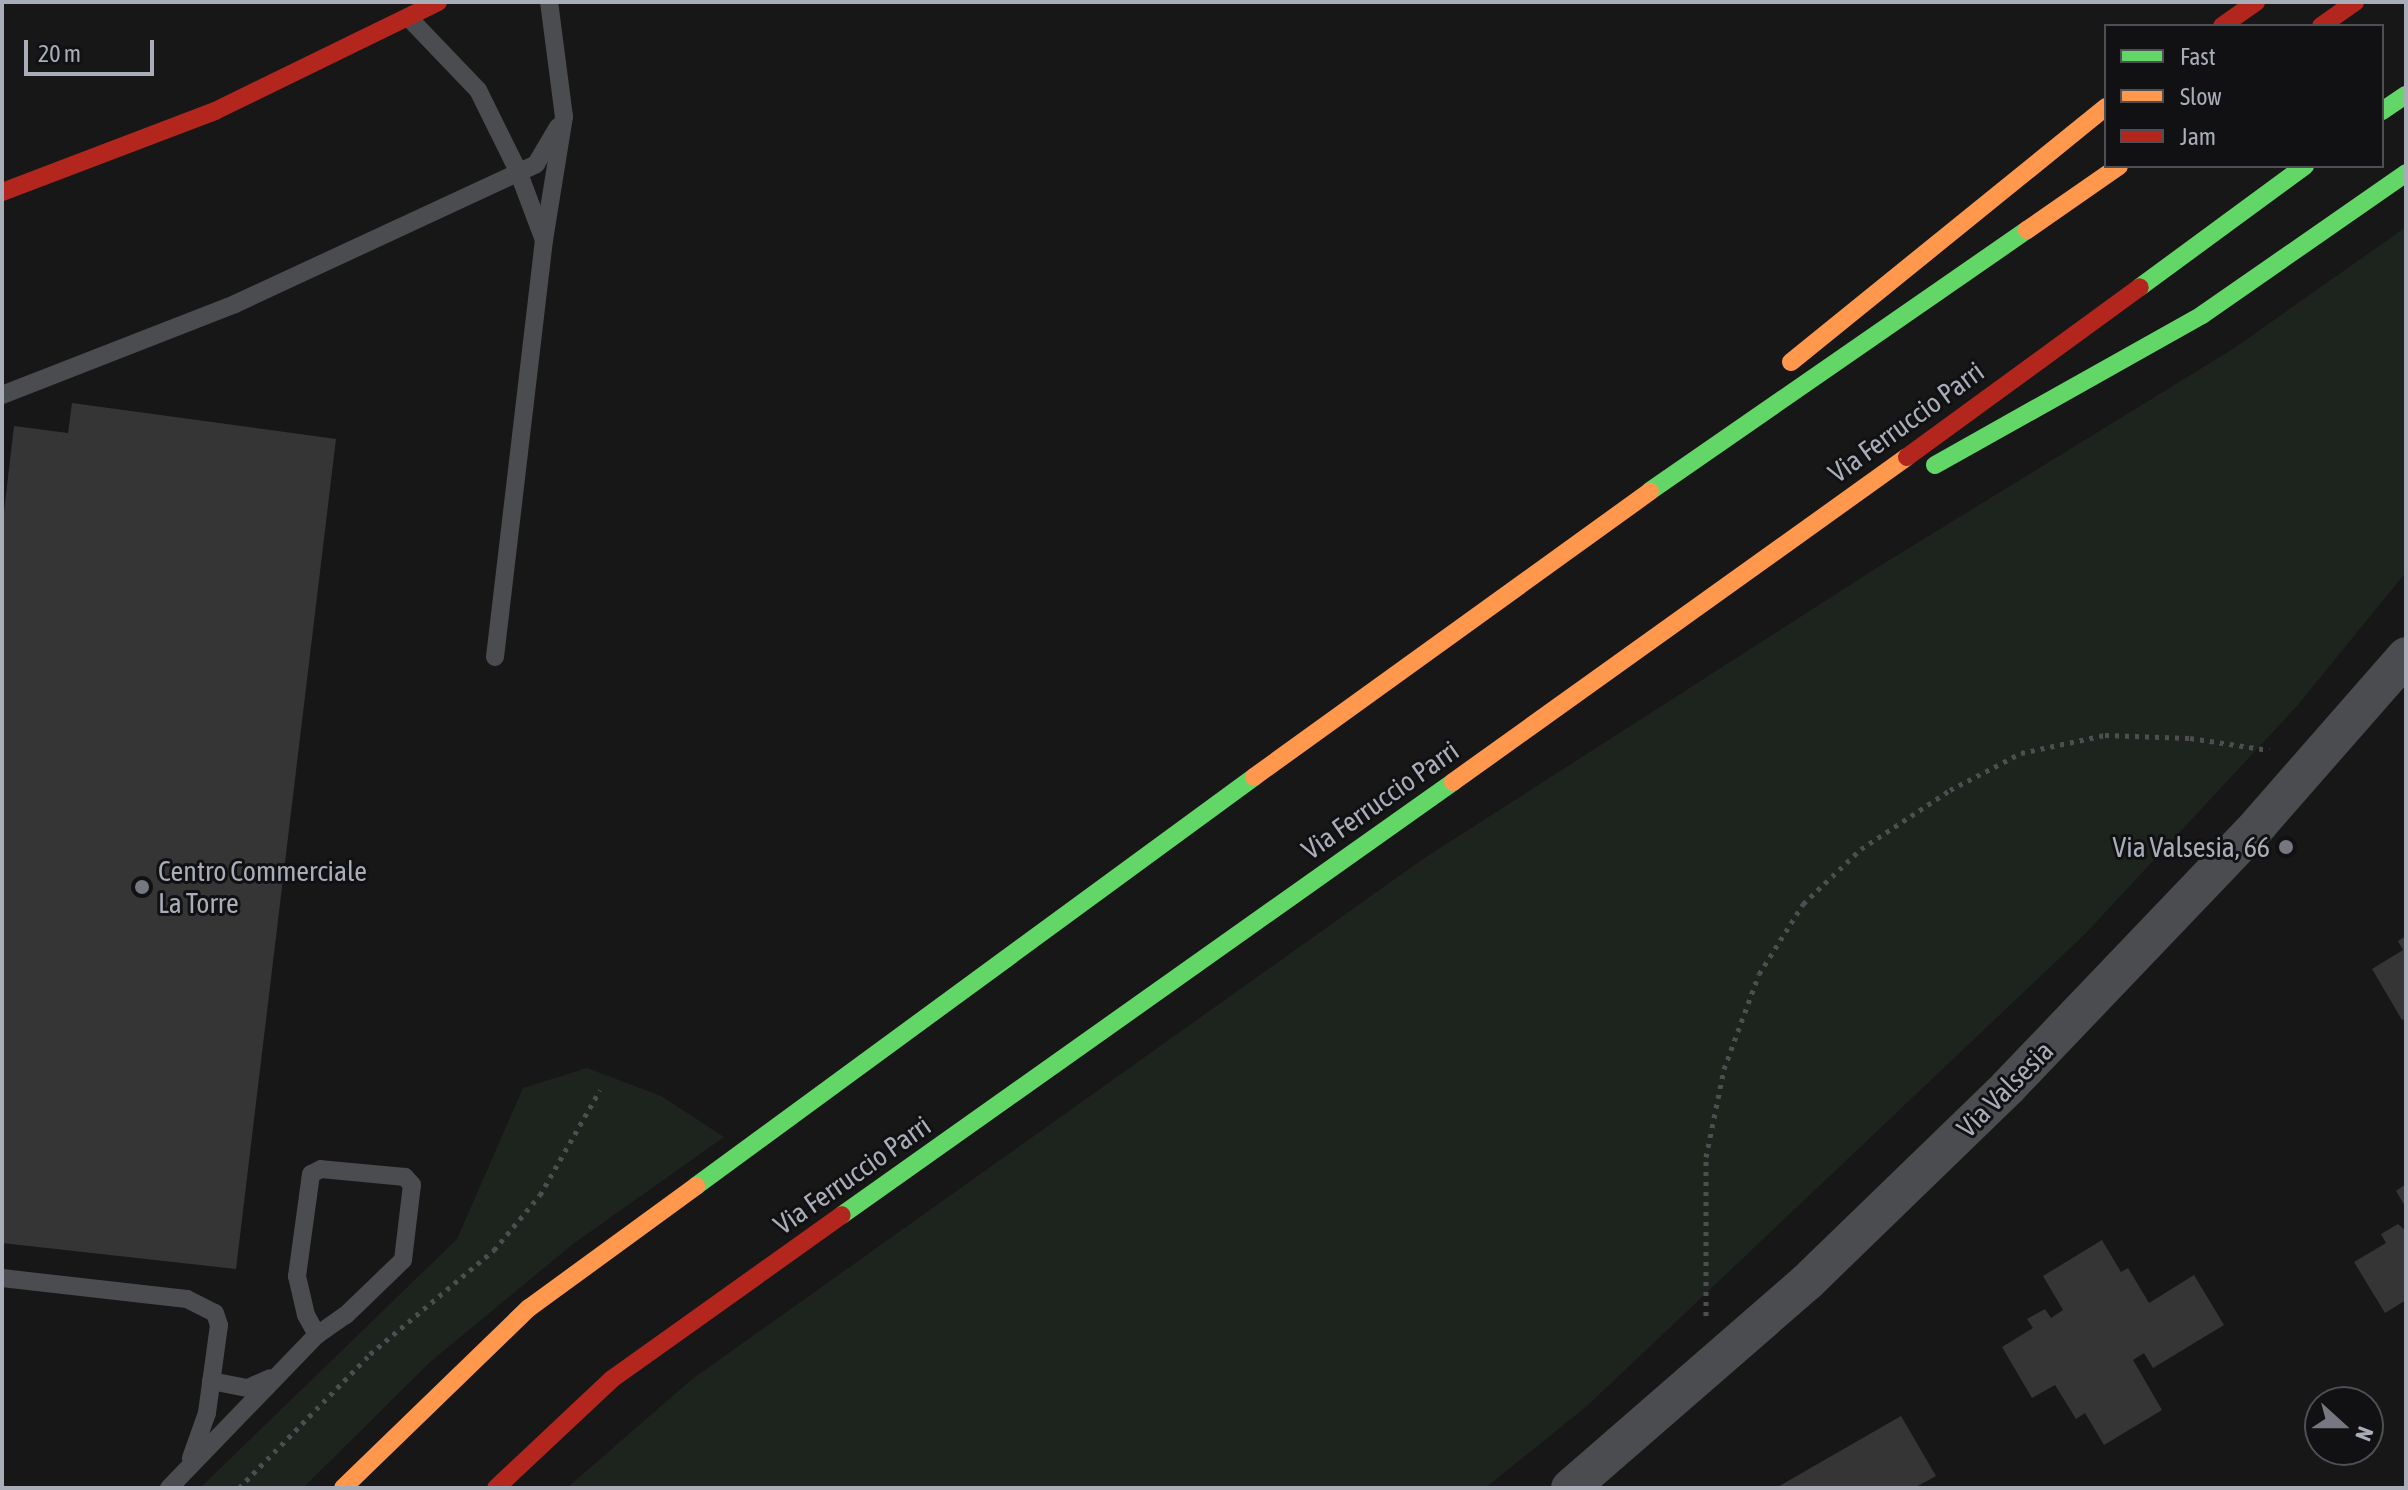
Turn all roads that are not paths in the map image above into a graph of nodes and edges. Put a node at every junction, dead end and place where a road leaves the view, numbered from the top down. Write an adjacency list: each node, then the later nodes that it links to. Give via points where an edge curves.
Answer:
1 (438, 2): 5 (main road)
2 (549, 2): 11 (lane)
3 (2256, 2): 6 (main road)
4 (2355, 2): 7 (main road)
5 (408, 17): 14 (lane, via 478,90); 16 (main road, via 215,111)
6 (2225, 24)
7 (2324, 24)
8 (2406, 95): 10 (main road)
9 (2104, 109): 18 (main road)
10 (2384, 110)
11 (564, 117): 14 (lane, via 536,164); 17 (lane)
12 (2116, 168): 21 (main road)
13 (2302, 168): 22 (main road, Via Ferruccio Parri)
14 (518, 171): 17 (lane); 19 (lane, via 235,304)
15 (2406, 173): 22 (main road, via 2202,315)
16 (2, 192)
17 (544, 240): 24 (lane)
18 (1774, 376)
19 (2, 395)
20 (1737, 407): 21 (main road)
21 (1554, 558): 30 (main road, via 529,1308)
22 (1759, 565): 31 (main road, Via Ferruccio Parri, via 612,1379)
23 (2406, 656): 32 (street, Via Valsesia, via 2251,834 2008,1087 1807,1282)
24 (495, 657)
25 (2, 1278): 28 (lane, via 205,1305 219,1325)
26 (317, 1335): 26 (lane, via 297,1276 311,1174 321,1169 405,1177 412,1185 403,1260); 27 (lane)
27 (280, 1373): 28 (lane, via 248,1388); 29 (lane)
28 (211, 1381): 29 (lane, via 201,1440)
29 (175, 1481)
30 (343, 1488)
31 (496, 1488)
32 (1570, 1488)

